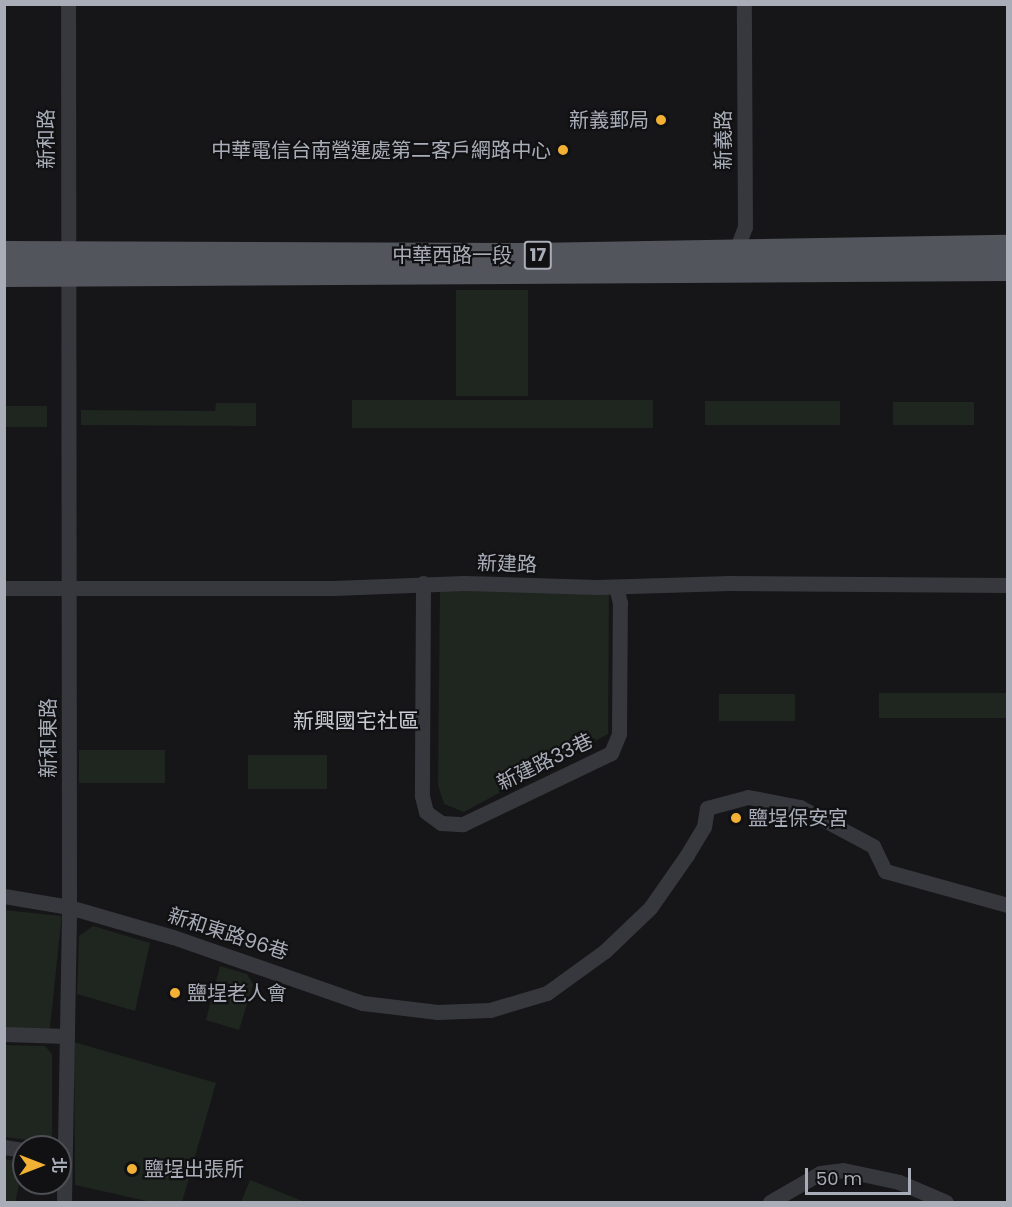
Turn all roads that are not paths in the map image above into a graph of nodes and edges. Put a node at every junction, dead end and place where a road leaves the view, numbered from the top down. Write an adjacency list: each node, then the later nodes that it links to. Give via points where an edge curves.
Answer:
1 (68, 4): 6 (street, 新和路)
2 (744, 4): 5 (street, 新義路, via 745,226)
3 (1008, 247): 5 (main road, 中華西路一段 / 17)
4 (4, 253): 6 (main road, 中華西路一段 / 17)
5 (732, 260): 6 (main road, 中華西路一段 / 17); 7 (main road, 中華西路一段 / 17)
6 (68, 263): 8 (main road, 中華西路一段 / 17); 11 (street, 新和東路)
7 (1008, 269)
8 (4, 275)
9 (423, 583): 11 (street, 新建路, via 361,587); 12 (street, 新建路); 12 (street, 新建路33巷, via 422,796 426,812 441,823 463,824 611,753 619,734 620,603)
10 (1008, 585): 12 (street, 新建路, via 730,583)
11 (69, 587): 13 (street, 新建路); 16 (street, 新和東路)
12 (616, 587)
13 (4, 588)
14 (4, 896): 16 (street, 新和東路96巷)
15 (1008, 905): 16 (street, 新和東路96巷, via 885,871 873,846 800,807 747,797 707,808 704,827 650,908 605,951 547,993 490,1010 437,1012 363,1003 243,959)
16 (69, 907): 18 (street, 新和東路)
17 (4, 1034): 18 (street)
18 (66, 1036): 19 (street, 新和東路)
19 (63, 1135)
20 (770, 1203): 21 (street, via 820,1173 843,1170 899,1182)
21 (946, 1203)

